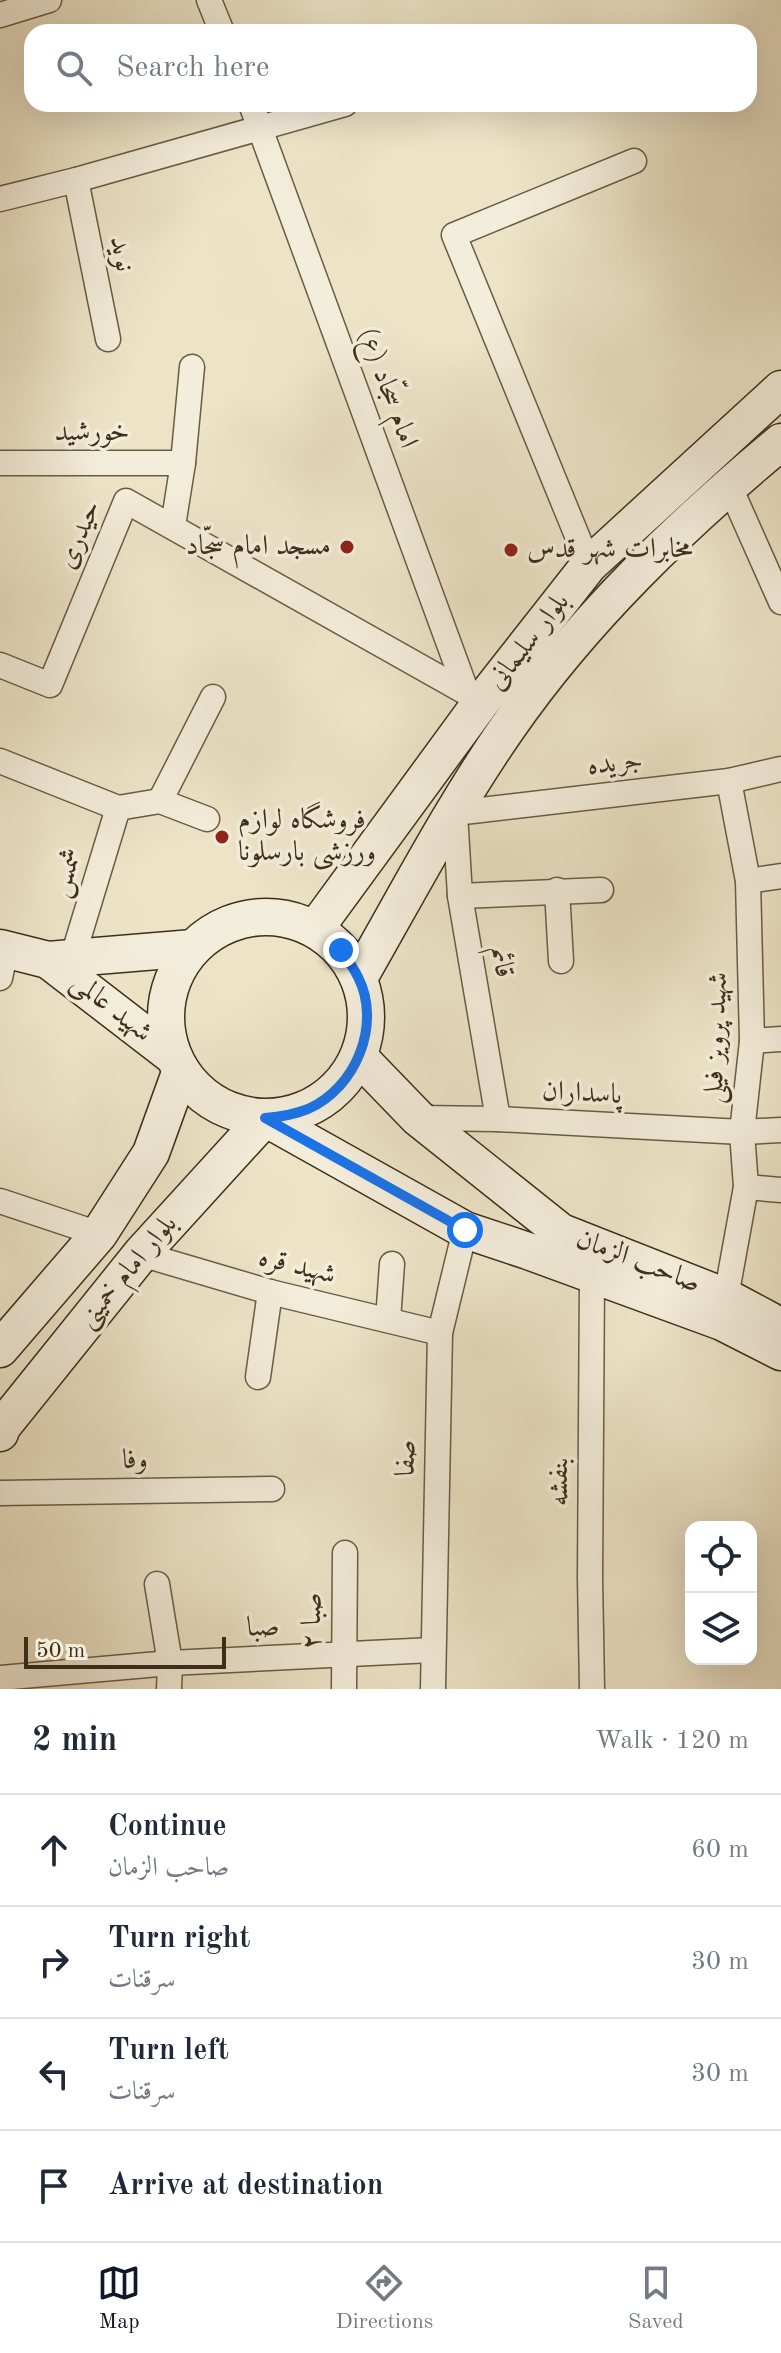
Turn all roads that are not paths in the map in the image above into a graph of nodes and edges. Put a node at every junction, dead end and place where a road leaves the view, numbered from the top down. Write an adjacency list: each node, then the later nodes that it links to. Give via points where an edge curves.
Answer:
1 (49, 0): 3 (street)
2 (209, 0): 4 (street)
3 (0, 15)
4 (219, 24)
5 (280, 112): 6 (street)
6 (255, 115): 8 (street); 22 (street, امام سجّاد (ع))
7 (634, 161): 18 (street, via 454,235)
8 (76, 180): 9 (street); 10 (street, نوید)
9 (0, 199)
10 (108, 339)
11 (192, 367): 15 (street)
12 (781, 389): 18 (main road, بلوار سلیمانی)
13 (781, 442): 16 (main road, بلوار سلیمانی)
14 (0, 463): 15 (street, خورشید)
15 (183, 463): 17 (street)
16 (729, 485): 19 (street); 28 (main road, بلوار سلیمانی, via 586,629 508,727)
17 (173, 526): 20 (street, حیدری, via 126,501 50,685); 22 (street, حیدری)
18 (589, 565): 22 (main road, بلوار سلیمانی)
19 (781, 602)
20 (0, 665)
21 (213, 697): 26 (street)
22 (473, 699): 35 (main road, بلوار سلیمانی)
23 (0, 761): 27 (street)
24 (781, 769): 25 (street, جریده)
25 (729, 781): 28 (street, جریده); 31 (street, شهید پرویز فیلی)
26 (160, 801): 27 (street); 29 (street)
27 (118, 808): 37 (street, شمس)
28 (455, 813): 34 (street, قائم); 40 (main road, بلوار سلیمانی)
29 (207, 819)
30 (781, 876): 31 (street)
31 (748, 881): 42 (street, شهید پرویز فیلی)
32 (557, 890): 33 (street); 34 (street); 39 (street)
33 (601, 890)
34 (460, 896): 46 (street, قائم)
35 (315, 929): 36 (main road, via 264,917 238,921); 40 (main road, via 341,950)
36 (193, 948): 37 (main road, شهید عالمی); 44 (main road, via 176,972 167,1000 167,1029)
37 (60, 958): 38 (main road, شهید عالمی); 44 (main road, شهید عالمی)
38 (2, 959)
39 (561, 961)
40 (359, 978): 43 (main road, via 366,1031)
41 (781, 1039): 42 (street)
42 (752, 1041): 49 (street, شهید پرویز فیلی)
43 (359, 1057): 45 (main road, via 345,1080 319,1102 288,1116); 48 (main road, صاحب الزمان, via 418,1118)
44 (178, 1064): 45 (main road, via 203,1095 232,1112); 54 (main road, بلوار امام خمینی, via 151,1153)
45 (265, 1118): 53 (main road); 55 (main road, بلوار امام خمینی)
46 (498, 1119): 48 (street, پاسداران); 49 (street, پاسداران)
47 (781, 1130): 49 (street, پاسداران)
48 (451, 1131): 59 (main road, صاحب الزمان, via 503,1185 561,1232)
49 (742, 1132): 50 (street, شهید پرویز فیلی)
50 (746, 1187): 51 (street); 59 (street, شهید پرویز فیلی)
51 (781, 1190)
52 (0, 1201): 54 (street)
53 (465, 1230): 57 (main road); 62 (street, صفا)
54 (99, 1234): 63 (main road, بلوار امام خمینی)
55 (141, 1254): 58 (street, شهید قره); 66 (main road, بلوار امام خمینی)
56 (392, 1264): 60 (street)
57 (592, 1275): 59 (main road); 78 (street, بنفشه)
58 (270, 1292): 60 (street, شهید قره); 65 (street)
59 (724, 1309): 61 (main road, صاحب الزمان); 64 (main road, صاحب الزمان)
60 (388, 1320): 62 (street, شهید قره)
61 (781, 1326)
62 (440, 1333): 71 (street, صفا)
63 (0, 1349)
64 (781, 1352)
65 (258, 1377)
66 (0, 1433)
67 (272, 1489): 68 (street, وفا)
68 (0, 1493)
69 (345, 1553): 72 (street, صبا ۲)
70 (157, 1584): 73 (street)
71 (432, 1650): 72 (street, صبا); 77 (street, صفا)
72 (342, 1655): 73 (street, صبا); 76 (street, صبا ۲)
73 (170, 1663): 74 (street, صبا); 75 (street)
74 (0, 1678)
75 (169, 1689)
76 (344, 1689)
77 (433, 1689)
78 (592, 1689)

